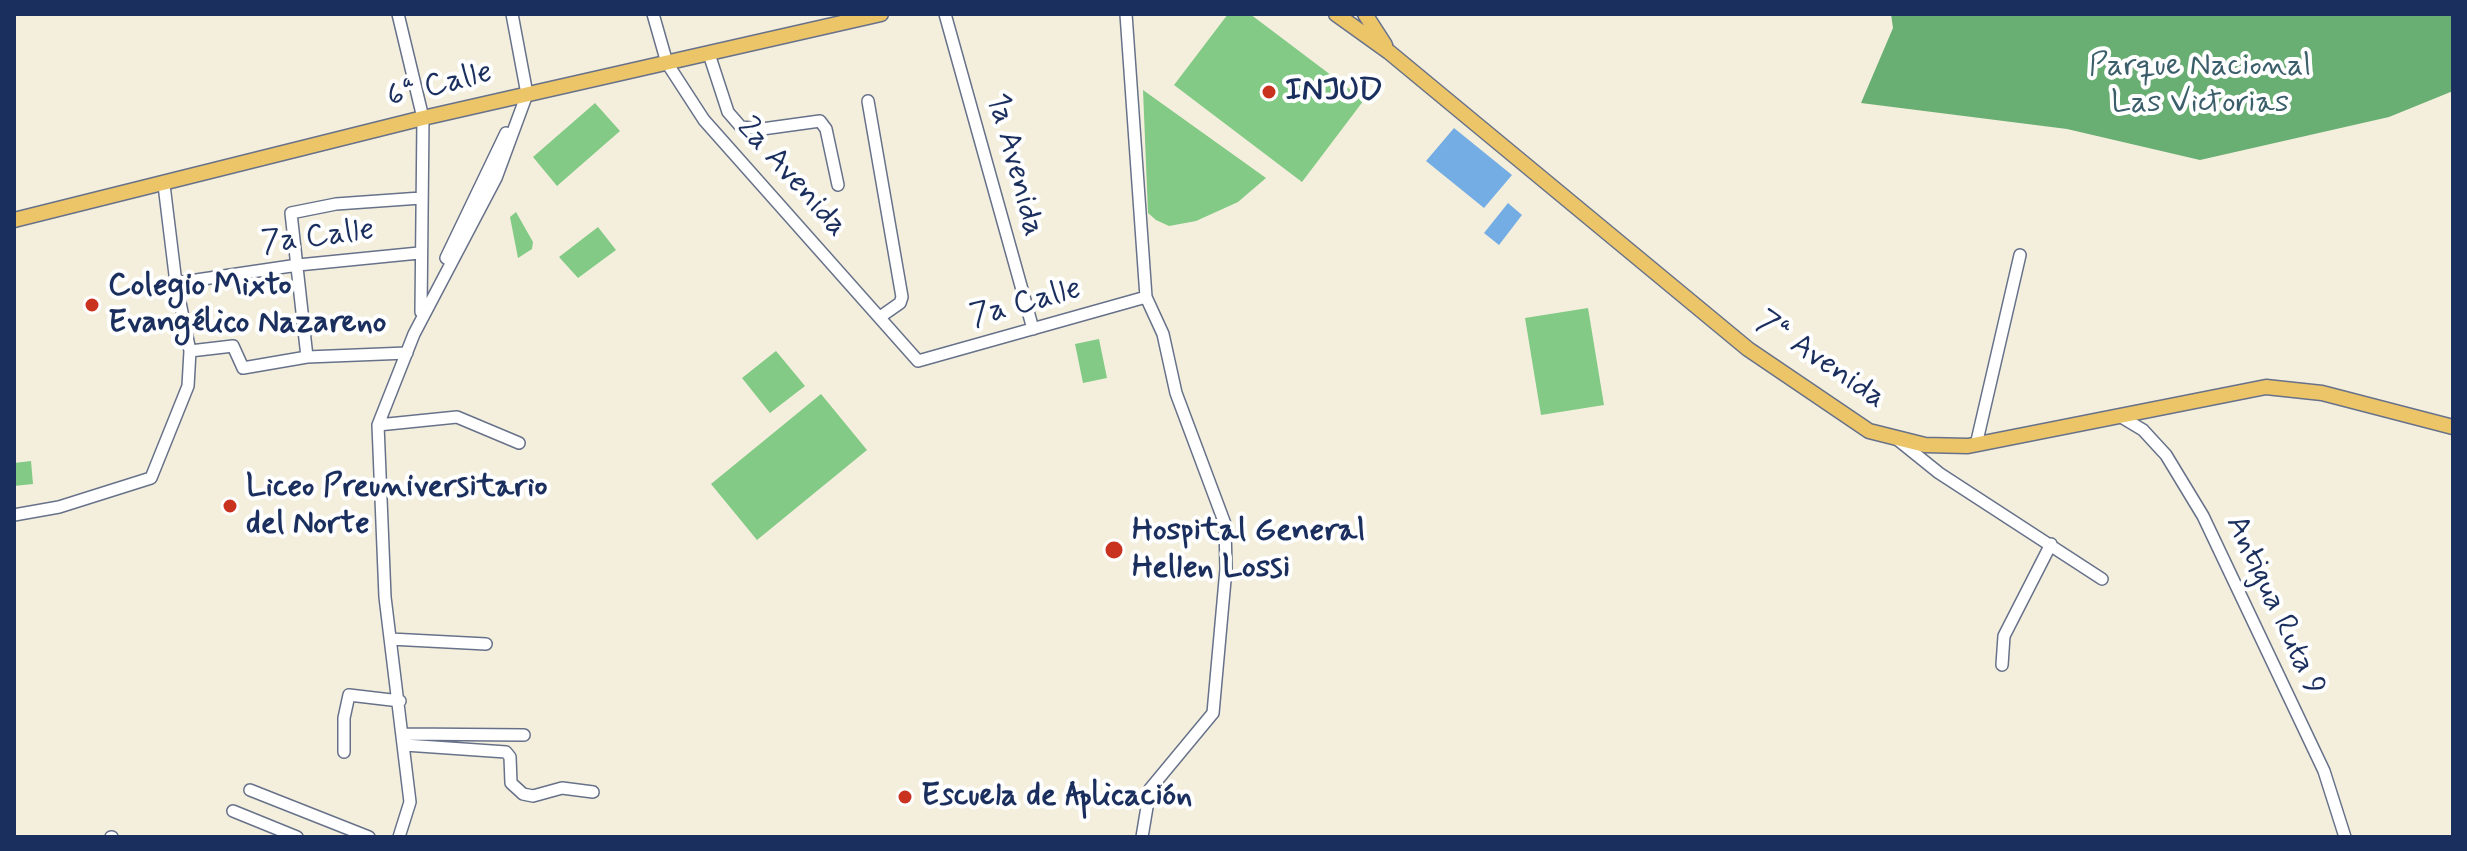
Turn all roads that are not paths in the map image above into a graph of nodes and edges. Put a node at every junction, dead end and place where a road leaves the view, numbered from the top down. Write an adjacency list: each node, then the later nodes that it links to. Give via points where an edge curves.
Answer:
1 (398, 14): 14 (street)
2 (512, 14): 12 (street)
3 (653, 14): 11 (street, 2a Avenida)
4 (881, 14): 10 (main road, 6ª Calle)
5 (945, 14): 26 (street, 1a Avenida)
6 (1126, 14): 23 (street)
7 (1336, 14): 9 (main road, 7ª Avenida)
8 (1365, 14): 9 (main road, 7ª Avenida)
9 (1389, 52): 35 (main road, 7ª Avenida, via 1748,349 1869,431)
10 (709, 54): 11 (main road, 6ª Calle); 16 (street, via 728,112 741,127 820,121)
11 (667, 63): 12 (main road, 6ª Calle); 25 (street, 2a Avenida, via 704,120)
12 (527, 94): 14 (main road, 6ª Calle); 24 (street); 27 (street, via 496,178)
13 (868, 101): 25 (street, via 902,297)
14 (423, 118): 15 (main road, 6ª Calle); 17 (street)
15 (164, 185): 18 (main road, 6ª Calle); 22 (street)
16 (838, 185)
17 (421, 198): 19 (street); 21 (street, via 293,211)
18 (14, 220)
19 (419, 253): 21 (street, 7a Calle); 24 (street)
20 (2020, 255): 37 (street)
21 (298, 265): 22 (street, 7a Calle); 30 (street)
22 (176, 283): 28 (street)
23 (1146, 297): 26 (street, 7a Calle); 54 (street, via 1225,524 1226,576 1213,713 1150,789)
24 (421, 312): 27 (street)
25 (880, 317): 31 (street, 2a Avenida)
26 (1033, 329): 31 (street, 7a Calle)
27 (414, 334): 29 (street)
28 (190, 351): 30 (street, via 228,346 237,349 243,368); 38 (street, via 188,386 151,478 59,507)
29 (407, 353): 30 (street); 33 (street)
30 (307, 357)
31 (918, 361)
32 (2123, 418): 34 (main road, 7ª Avenida, via 2247,389 2289,388); 37 (main road, 7ª Avenida); 55 (street, Antigua Ruta 9, via 2166,455 2203,516 2324,771)
33 (378, 425): 36 (street, via 457,417); 41 (street)
34 (2453, 427)
35 (1898, 440): 37 (main road, 7ª Avenida); 39 (street, via 1939,473)
36 (519, 443)
37 (1976, 445)
38 (14, 515)
39 (2051, 544): 40 (street); 43 (street, via 2004,636)
40 (2102, 579)
41 (390, 639): 42 (street); 44 (street)
42 (486, 644)
43 (2002, 665)
44 (400, 701): 46 (street); 47 (street, via 349,695)
45 (524, 735): 46 (street)
46 (404, 740): 49 (street, via 506,752 511,783 523,794 562,788); 53 (street, via 410,802)
47 (344, 752)
48 (250, 790): 52 (street)
49 (593, 792)
50 (233, 811): 51 (street)
51 (297, 837)
52 (369, 837)
53 (399, 837)
54 (1142, 837)
55 (2345, 837)

